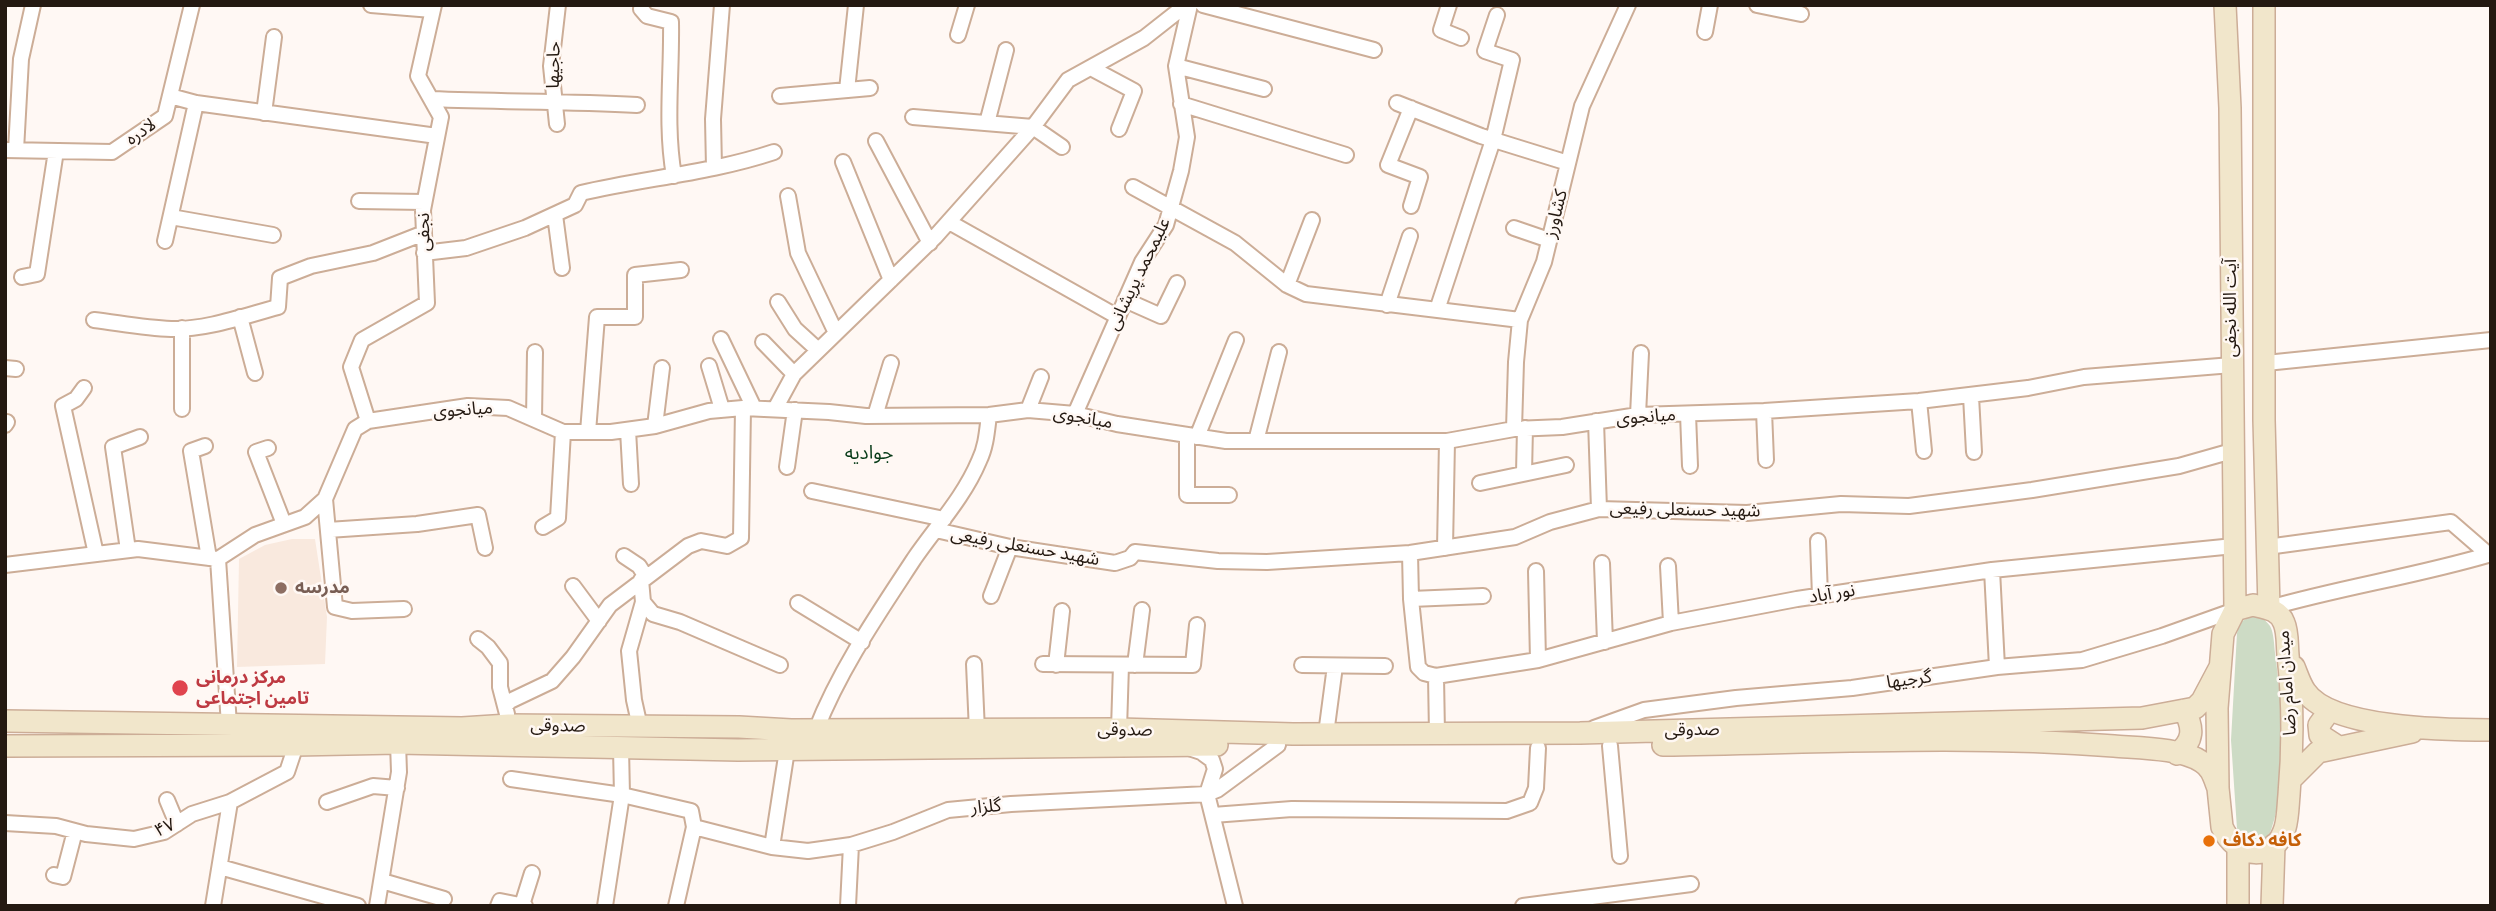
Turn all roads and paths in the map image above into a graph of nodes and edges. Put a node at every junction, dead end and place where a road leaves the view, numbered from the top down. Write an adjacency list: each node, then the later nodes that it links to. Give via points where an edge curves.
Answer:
1 (33, 5): 50 (street)
2 (192, 5): 31 (street, لادره)
3 (373, 5): 17 (street)
4 (558, 5): 34 (street, حاجیها, via 551,66)
5 (642, 5): 57 (street, via 647,16 671,22 668,108)
6 (722, 5): 56 (street)
7 (856, 5): 30 (street)
8 (967, 5): 21 (street)
9 (1188, 5): 26 (street, علیمحمد پریشانی); 27 (street, via 1144,38)
10 (1203, 5): 25 (street)
11 (1449, 5): 23 (street, via 1441,30)
12 (1628, 5): 55 (street, کشاورز, via 1582,106)
13 (1710, 5): 20 (street)
14 (1757, 5): 18 (street)
15 (2225, 5): 102 (main road, آیت الله نجفی)
16 (2264, 5): 101 (main road, آیت الله نجفی)
17 (436, 7): 33 (street, نجفی, via 418,76)
18 (1801, 14)
19 (1497, 15): 47 (street, via 1485,51 1512,60)
20 (1705, 32)
21 (958, 35)
22 (274, 37): 40 (street)
23 (1461, 38)
24 (1006, 50): 42 (street)
25 (1374, 50)
26 (1176, 66): 29 (street); 37 (street, علیمحمد پریشانی)
27 (1091, 68): 44 (street, via 1068,80); 45 (street, via 1135,91)
28 (870, 88): 30 (street)
29 (1264, 89)
30 (847, 90): 32 (street)
31 (170, 96): 35 (street); 51 (street, لادره, via 165,116 112,152)
32 (780, 96)
33 (431, 99): 34 (street); 46 (street, نجفی, via 441,117)
34 (554, 100): 38 (street); 43 (street, حاجیها)
35 (196, 103): 40 (street); 65 (street)
36 (1397, 103): 39 (street)
37 (1181, 104): 53 (street); 63 (street, علیمحمد پریشانی, via 1187,137)
38 (637, 105)
39 (1411, 108): 47 (street); 62 (street, via 1388,166 1420,177)
40 (264, 113): 46 (street)
41 (913, 117): 42 (street)
42 (987, 123): 44 (street)
43 (557, 124)
44 (1033, 127): 49 (street); 67 (street)
45 (1119, 129)
46 (437, 136): 61 (street, نجفی)
47 (1493, 140): 55 (street); 85 (street)
48 (876, 141): 74 (street)
49 (1062, 147)
50 (10, 150): 51 (street, لادره)
51 (56, 151): 78 (street, via 37,274)
52 (774, 152): 56 (street)
53 (1346, 155)
54 (843, 162): 79 (street)
55 (1568, 163): 72 (street, کشاورز)
56 (714, 168): 57 (street)
57 (674, 176): 64 (street, via 581,192 575,205)
58 (1133, 187): 63 (street)
59 (788, 196): 91 (street, via 799,253)
60 (359, 201): 61 (street)
61 (424, 202): 69 (street, نجفی)
62 (1411, 206)
63 (1171, 207): 81 (street, via 1235,243); 82 (street, علیمحمد پریشانی)
64 (555, 215): 75 (street, via 466,248); 76 (street)
65 (171, 217): 70 (street); 73 (street)
66 (1312, 220): 81 (street)
67 (949, 222): 74 (street); 87 (street)
68 (1514, 228): 72 (street)
69 (424, 233): 75 (street, نجفی); 86 (street, via 373,253 311,266 280,278 278,307)
70 (273, 235)
71 (1410, 236): 84 (street)
72 (1549, 240): 89 (street, کشاورز)
73 (166, 241)
74 (930, 243): 79 (street)
75 (424, 253): 124 (street, نجفی, via 427,303 362,340 351,367)
76 (562, 268)
77 (681, 270): 130 (street, via 635,275 635,317 597,317)
78 (22, 277)
79 (891, 280): 91 (street)
80 (1177, 283): 82 (street, via 1161,316)
81 (1287, 285): 84 (street, via 1306,294)
82 (1125, 300): 87 (street, علیمحمد پریشانی)
83 (778, 302): 96 (street, via 795,329)
84 (1387, 305): 85 (street)
85 (1437, 310): 89 (street)
86 (240, 317): 90 (street); 105 (street)
87 (1118, 317): 118 (street, علیمحمد پریشانی)
88 (94, 320): 90 (street)
89 (1520, 320): 127 (street, کشاورز, via 1516,362)
90 (182, 328): 112 (street)
91 (836, 333): 96 (street)
92 (721, 339): 111 (street)
93 (1236, 340): 132 (street)
94 (2491, 340): 101 (street)
95 (763, 342): 106 (street)
96 (818, 350): 106 (street)
97 (535, 352): 123 (street)
98 (1279, 352): 133 (street)
99 (1641, 353): 121 (street)
100 (891, 363): 122 (street)
101 (2266, 363): 158 (main road, آیت الله نجفی)
102 (2232, 365): 109 (street, میانجوی, via 2084,377); 137 (main road, آیت الله نجفی)
103 (709, 366): 114 (street)
104 (662, 368): 126 (street)
105 (255, 373)
106 (794, 374): 113 (street)
107 (1041, 377): 116 (street)
108 (84, 388): 163 (street, via 63,406)
109 (1971, 396): 110 (street, میانجوی); 139 (street)
110 (1919, 401): 117 (street, میانجوی); 138 (street)
111 (748, 408): 113 (street, میانجوی); 114 (street, میانجوی); 174 (street, via 741,538 727,546 701,541 688,546)
112 (182, 409)
113 (775, 409): 115 (street, میانجوی)
114 (722, 410): 126 (street, میانجوی)
115 (795, 410): 122 (street, میانجوی); 143 (street)
116 (1028, 410): 118 (street, میانجوی); 120 (street, میانجوی)
117 (1764, 411): 119 (street, میانجوی); 140 (street)
118 (1075, 414): 132 (street, میانجوی)
119 (1688, 414): 121 (street, میانجوی); 142 (street)
120 (989, 415): 122 (street, میانجوی); 152 (street, via 979,462)
121 (1638, 415): 125 (street, میانجوی)
122 (875, 416)
123 (534, 419): 124 (street, میانجوی, via 508,408 468,407); 129 (street, میانجوی)
124 (368, 421): 149 (street, via 355,429)
125 (1596, 421): 127 (street, میانجوی); 150 (street)
126 (655, 426): 128 (street, میانجوی)
127 (1519, 428): 134 (street, میانجوی); 144 (street, کشاورز)
128 (628, 430): 130 (street, میانجوی); 146 (street)
129 (563, 432): 130 (street, میانجوی); 153 (street, via 558,518)
130 (588, 432)
131 (140, 437): 161 (street, via 113,447)
132 (1192, 437): 133 (street, میانجوی); 148 (street, via 1187,495)
133 (1256, 441): 134 (street, میانجوی)
134 (1447, 441): 160 (street)
135 (205, 446): 166 (street, via 191,451)
136 (268, 448): 151 (street, via 256,452)
137 (2232, 451): 150 (street, شهید حسنعلی رفیعی, via 2179,466 1909,506 1842,504 1747,513); 156 (main road, آیت الله نجفی)
138 (1924, 452)
139 (1974, 452)
140 (1766, 460)
141 (1566, 465): 144 (street)
142 (1690, 466)
143 (787, 467)
144 (1524, 473): 145 (street)
145 (1479, 483)
146 (632, 484)
147 (812, 491): 152 (street, شهید حسنعلی رفیعی)
148 (1229, 495)
149 (326, 499): 151 (street, via 305,517); 154 (street)
150 (1599, 509): 160 (street, شهید حسنعلی رفیعی, via 1515,537)
151 (284, 524): 166 (street)
152 (940, 524): 157 (street, شهید حسنعلی رفیعی); 191 (street)
153 (543, 527)
154 (328, 530): 159 (street, via 478,515); 183 (street, via 335,607 352,611)
155 (1818, 541): 178 (street)
156 (2234, 546): 170 (street, نور آباد); 173 (main road, آیت الله نجفی)
157 (1010, 547): 162 (street, شهید حسنعلی رفیعی, via 1115,563 1135,552 1267,562); 176 (street)
158 (2267, 547): 164 (street, via 2451,522); 172 (main road, آیت الله نجفی)
159 (485, 548)
160 (1445, 548): 162 (street, شهید حسنعلی رفیعی)
161 (128, 550): 163 (street); 166 (street)
162 (1410, 553): 179 (street)
163 (96, 555): 168 (street)
164 (2490, 555): 182 (street)
165 (624, 556): 174 (street, via 639,565)
166 (213, 559): 209 (street)
167 (1602, 563): 192 (street)
168 (5, 565)
169 (1668, 566): 188 (street)
170 (1992, 570): 178 (street, نور آباد); 201 (street)
171 (1536, 571): 194 (street)
172 (2268, 574): 173 (main road, via 2252,583); 182 (main road, آیت الله نجفی)
173 (2234, 577): 185 (main road, آیت الله نجفی)
174 (643, 579): 180 (street); 187 (street, via 610,605)
175 (573, 586): 187 (street)
176 (991, 596)
177 (1483, 596): 179 (street)
178 (1821, 596): 188 (street, نور آباد)
179 (1411, 599): 203 (street, via 1418,667)
180 (643, 602): 196 (street, via 653,614); 210 (street, via 629,651)
181 (797, 603): 191 (street)
182 (2269, 608): 185 (main road, میدان امام رضا, via 2253,605); 193 (main road, میدان امام رضا, via 2285,624)
183 (404, 609)
184 (1142, 610): 197 (street)
185 (2235, 610): 201 (street, گرجیها, via 2082,660); 202 (main road, via 2223,634)
186 (1062, 611): 197 (street, via 1049,664)
187 (598, 621): 206 (street, via 552,681 510,701)
188 (1671, 623): 192 (street, نور آباد)
189 (1196, 625): 197 (street, via 1193,665)
190 (478, 639): 206 (street, via 500,663)
191 (862, 642): 219 (street, via 829,696)
192 (1605, 642): 194 (street, نور آباد)
193 (2288, 653): 205 (main road, via 2305,693); 232 (main road, میدان امام رضا)
194 (1538, 660): 203 (street, نور آباد)
195 (974, 664): 214 (street)
196 (780, 665)
197 (1128, 665): 211 (street)
198 (1302, 665): 199 (street)
199 (1335, 666): 200 (street); 216 (street)
200 (1385, 666)
201 (1997, 667): 215 (street, گرجیها, via 1644,710)
202 (2220, 667): 204 (main road, via 2203,701); 234 (main road)
203 (1436, 676): 217 (street)
204 (2184, 710): 215 (main road, صدوقی, via 2129,719); 230 (main road, via 2192,732)
205 (2330, 710): 212 (main road); 227 (main road, via 2319,725 2320,735)
206 (507, 716): 209 (main road, صدوقی, via 462,727); 210 (main road, صدوقی)
207 (5, 721): 208 (main road, صدوقی)
208 (32, 722): 209 (main road, صدوقی); 223 (main road)
209 (229, 725)
210 (640, 727): 218 (main road, صدوقی, via 739,727)
211 (1119, 729): 214 (main road, صدوقی); 216 (main road, صدوقی)
212 (2424, 730): 213 (main road); 227 (main road)
213 (2491, 730)
214 (977, 731): 219 (main road, صدوقی)
215 (1580, 733): 217 (main road, صدوقی)
216 (1326, 734): 217 (main road, صدوقی)
217 (1437, 734)
218 (789, 740): 219 (main road, صدوقی); 229 (main road, صدوقی); 247 (street)
219 (814, 740): 225 (main road, صدوقی)
220 (398, 743): 224 (main road, صدوقی); 229 (main road, صدوقی); 233 (street)
221 (1278, 745): 225 (main road, صدوقی); 228 (main road, صدوقی); 235 (street)
222 (5, 746): 223 (main road, صدوقی)
223 (31, 746): 224 (main road, صدوقی)
224 (296, 746): 238 (street, ۴۷, via 287,772)
225 (1182, 746): 235 (street, via 1212,760 1214,776)
226 (1610, 746): 228 (main road, صدوقی); 230 (main road, صدوقی, via 2004,740); 249 (street)
227 (2337, 746): 232 (main road, via 2318,751)
228 (1538, 747): 240 (street, via 1536,788 1530,803 1507,811 1292,809)
229 (621, 748): 236 (street)
230 (2177, 754): 234 (main road, صدوقی, via 2201,761 2211,770)
231 (511, 779): 236 (street)
232 (2290, 780): 246 (main road, میدان امام رضا, via 2286,827)
233 (397, 788): 239 (street, via 373,786); 253 (street)
234 (2218, 788): 248 (main road, via 2222,827)
235 (1207, 794): 240 (street); 245 (street, گلزار, via 948,810)
236 (622, 796): 243 (street, via 691,811); 263 (street)
237 (167, 800): 242 (street)
238 (230, 802): 242 (street, ۴۷); 250 (street)
239 (327, 802)
240 (1213, 816): 266 (street)
241 (5, 823): 244 (street, ۴۷)
242 (177, 824): 244 (street, ۴۷, via 134,839)
243 (694, 827): 247 (street, گلزار); 264 (street)
244 (75, 831): 252 (street, via 63,877)
245 (851, 845): 247 (street, گلزار, via 808,851); 265 (street)
246 (2274, 845): 248 (main road, via 2259,852); 256 (main road)
247 (772, 847)
248 (2238, 849): 255 (main road)
249 (1620, 856)
250 (220, 867): 258 (street); 259 (street)
251 (532, 873): 262 (street)
252 (54, 875)
253 (382, 881): 257 (street); 260 (street)
254 (1690, 884): 267 (street)
255 (2239, 898): 256 (main road, via 2255,882 2264,883)
256 (2273, 898)
257 (444, 899)
258 (213, 906)
259 (358, 906)
260 (377, 906)
261 (498, 906): 262 (street, via 500,901)
262 (524, 906)
263 (605, 906)
264 (676, 906)
265 (848, 906)
266 (1235, 906)
267 (1523, 906)

